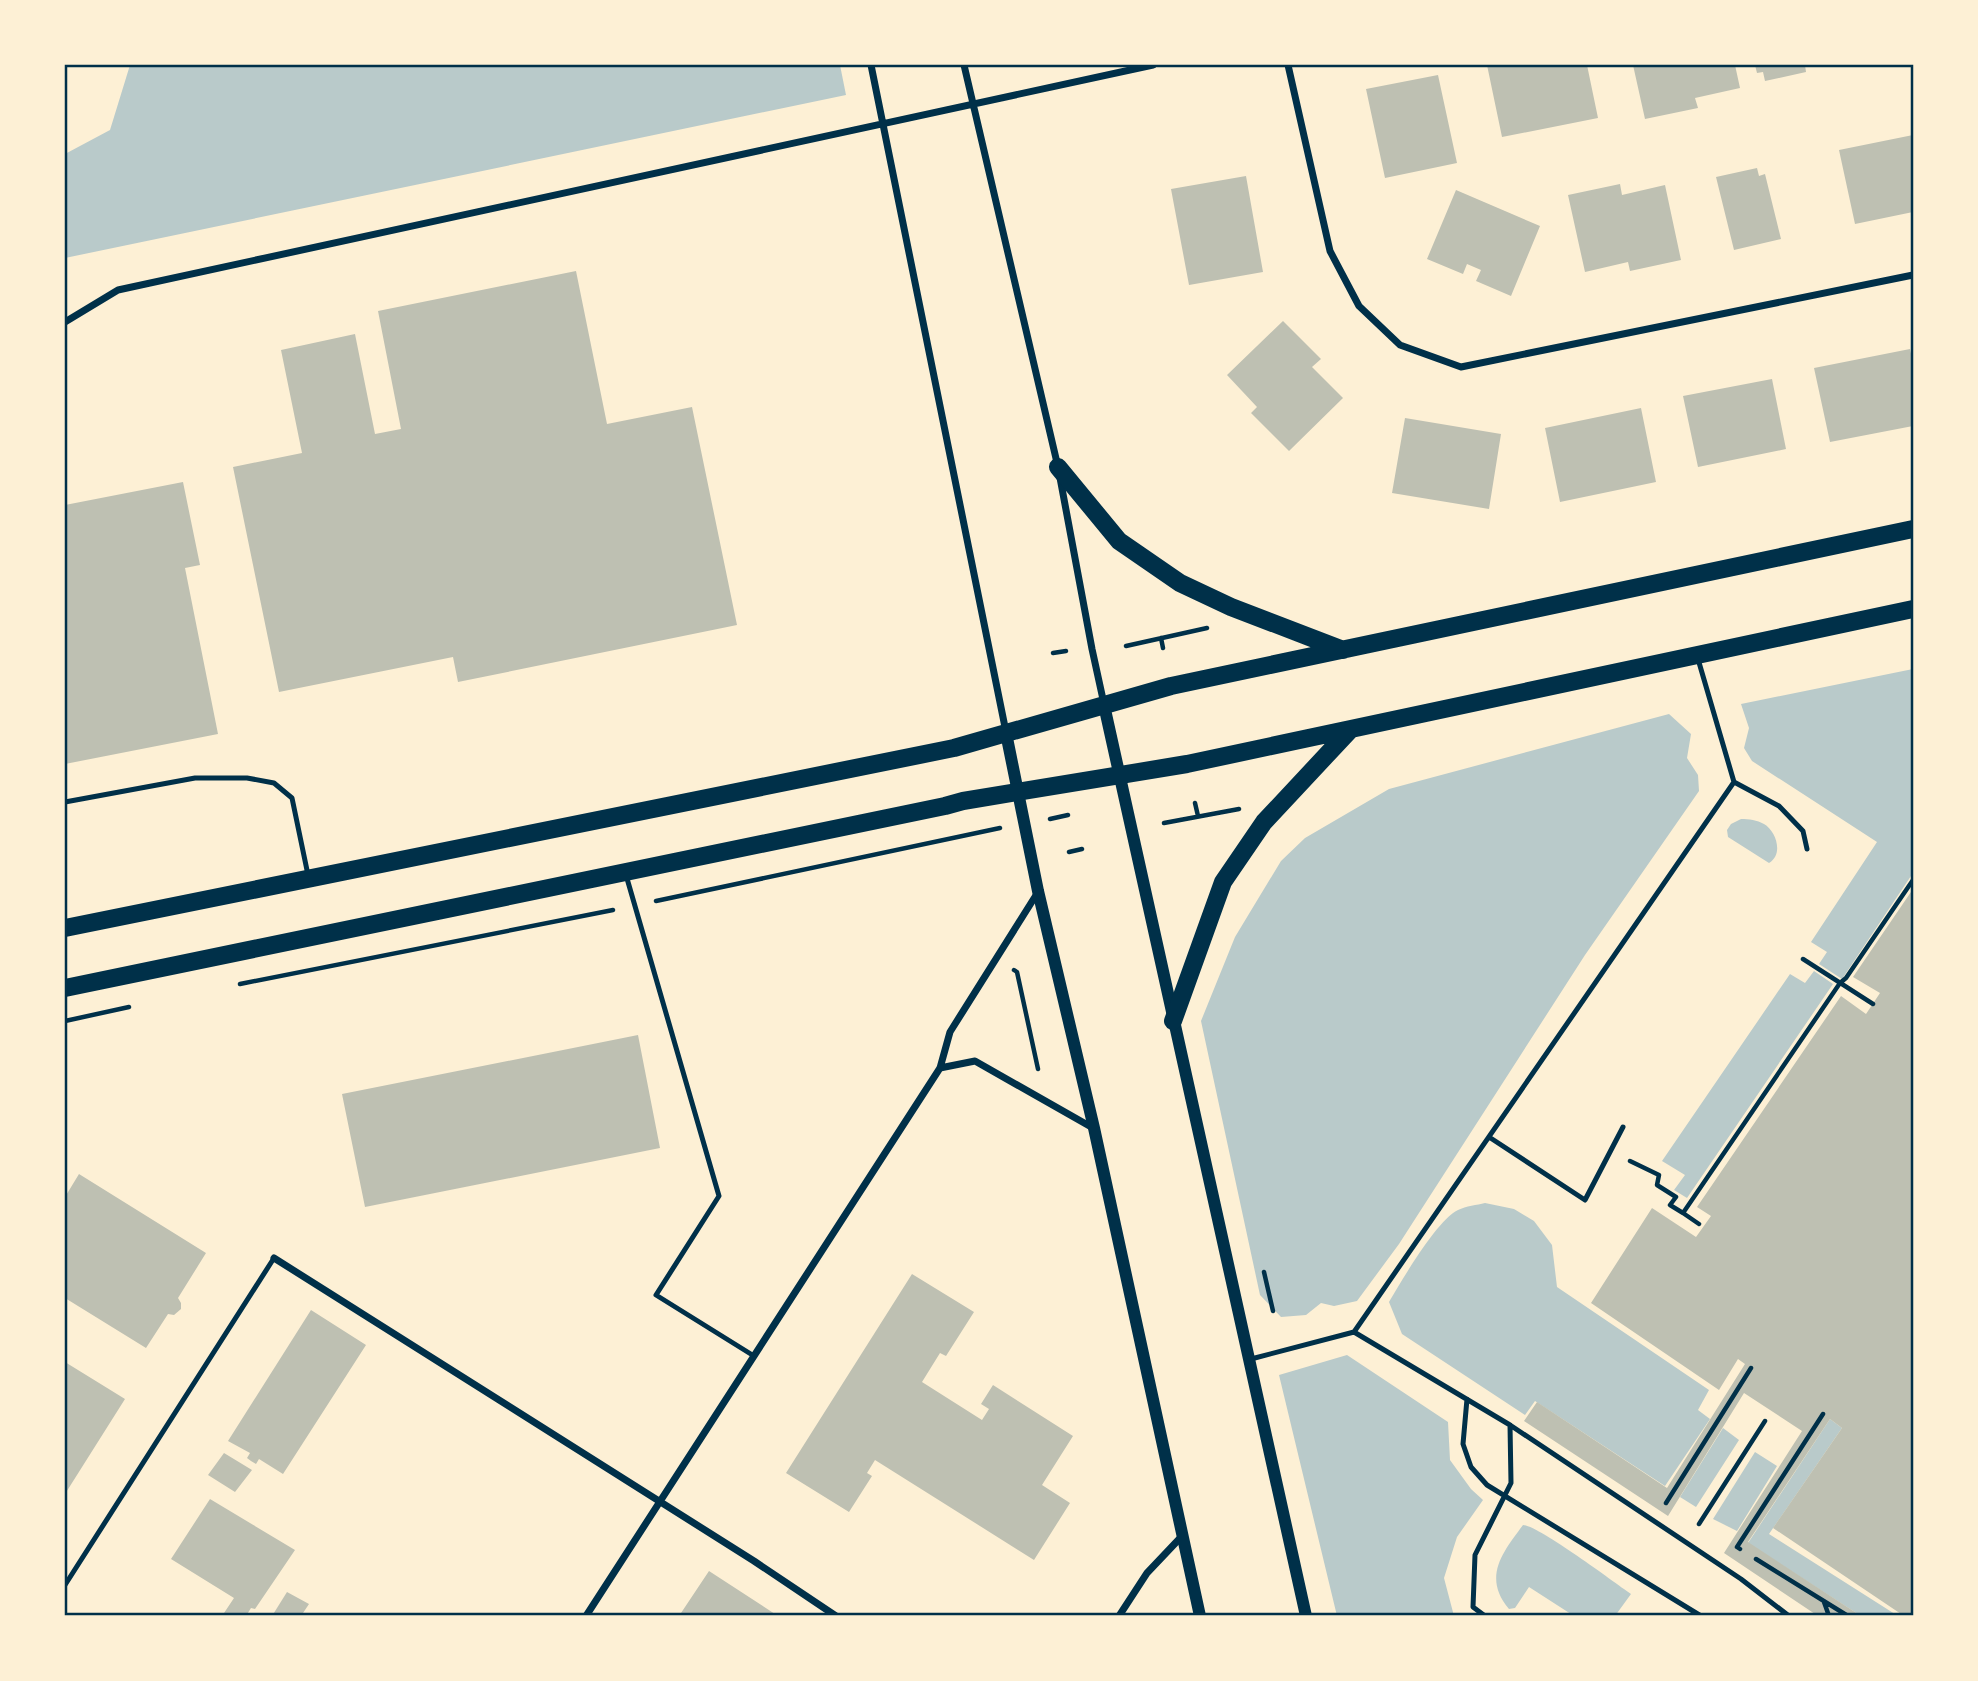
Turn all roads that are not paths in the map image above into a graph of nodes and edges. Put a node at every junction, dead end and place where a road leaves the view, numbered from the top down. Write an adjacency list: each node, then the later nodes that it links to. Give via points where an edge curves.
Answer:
1 (871, 65): 6 (street)
2 (964, 65): 5 (street)
3 (1153, 65): 5 (street)
4 (1288, 65): 7 (street, via 1330,251 1359,306 1400,345 1461,367)
5 (972, 104): 6 (street); 9 (street)
6 (882, 123): 8 (street, via 118,290); 16 (street)
7 (1913, 275)
8 (65, 322)
9 (1058, 467): 12 (main road, via 1119,541 1180,583); 14 (street)
10 (1913, 529): 12 (main road)
11 (1913, 609): 13 (main road)
12 (1343, 650): 14 (main road)
13 (1697, 656): 15 (main road); 18 (lane)
14 (1104, 705): 16 (main road); 17 (street)
15 (1350, 730): 17 (main road); 27 (main road, via 1264,822 1223,882)
16 (1006, 733): 19 (street); 23 (main road, via 954,748)
17 (1120, 776): 19 (main road); 27 (street)
18 (1734, 782): 21 (lane, via 1779,806 1803,831); 31 (lane)
19 (1018, 792): 22 (main road); 24 (street)
20 (65, 802): 23 (lane, via 195,778 274,783 292,799)
21 (1807, 849)
22 (625, 872): 26 (main road); 34 (lane, via 719,1196 656,1295)
23 (309, 878): 25 (main road)
24 (1038, 891): 28 (street, via 950,1032); 30 (street)
25 (65, 928)
26 (65, 988)
27 (1173, 1021): 35 (street)
28 (940, 1068): 30 (street, via 975,1061); 34 (street)
29 (1623, 1127): 31 (lane, via 1585,1200)
30 (1094, 1128): 40 (street)
31 (1489, 1137): 33 (lane)
32 (274, 1258): 39 (street); 41 (lane)
33 (1354, 1332): 35 (lane); 36 (lane)
34 (754, 1356): 39 (street)
35 (1249, 1359): 46 (street)
36 (1467, 1399): 37 (lane); 38 (lane, via 1464,1444 1471,1467)
37 (1510, 1425): 38 (lane, via 1511,1483); 49 (lane)
38 (1505, 1496): 47 (lane, via 1475,1555 1473,1607); 48 (lane)
39 (660, 1501): 42 (street); 43 (street)
40 (1184, 1535): 44 (street, via 1147,1573); 45 (street)
41 (65, 1585)
42 (586, 1616)
43 (836, 1616)
44 (1119, 1616)
45 (1200, 1616)
46 (1306, 1616)
47 (1485, 1616)
48 (1701, 1616)
49 (1789, 1616)

